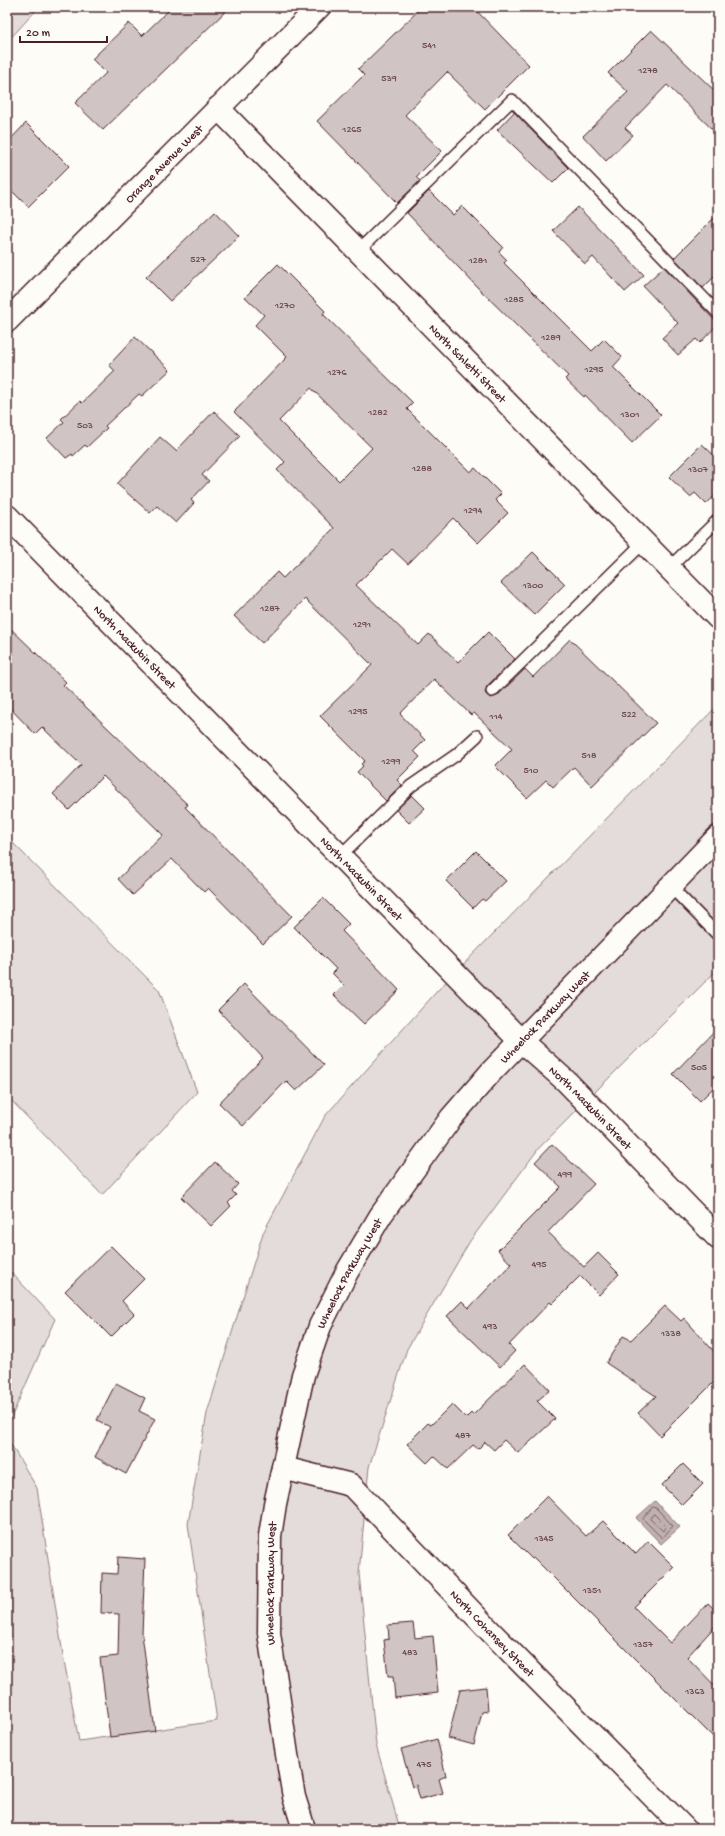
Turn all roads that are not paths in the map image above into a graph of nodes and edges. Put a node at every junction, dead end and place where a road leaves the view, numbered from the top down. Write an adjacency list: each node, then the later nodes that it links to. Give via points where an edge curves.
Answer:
1 (319, 7): 2 (street, Orange Avenue West)
2 (218, 108): 3 (street, North Schletti Street); 5 (street, Orange Avenue West)
3 (358, 251): 4 (lane, via 512,100); 8 (street, North Schletti Street)
4 (718, 313)
5 (7, 321)
6 (7, 516): 14 (street, North Mackubin Street)
7 (718, 520): 9 (lane)
8 (644, 542): 9 (street, North Schletti Street); 11 (lane)
9 (669, 568): 10 (street, North Schletti Street)
10 (718, 618)
11 (492, 691)
12 (477, 736): 14 (lane, via 456,755 411,786)
13 (718, 837): 15 (street, Wheelock Parkway West)
14 (340, 856): 17 (street, North Mackubin Street)
15 (670, 886): 16 (lane); 17 (street, Wheelock Parkway West)
16 (718, 935)
17 (521, 1041): 18 (street, North Mackubin Street, via 567,1082); 19 (street, Wheelock Parkway West, via 490,1072 422,1156 381,1215 347,1272 320,1326 303,1375)
18 (718, 1238)
19 (283, 1468): 20 (street, Wheelock Parkway West, via 270,1536 269,1633 291,1782); 21 (street, North Cohansey Street, via 351,1485)
20 (304, 1829)
21 (685, 1829)

